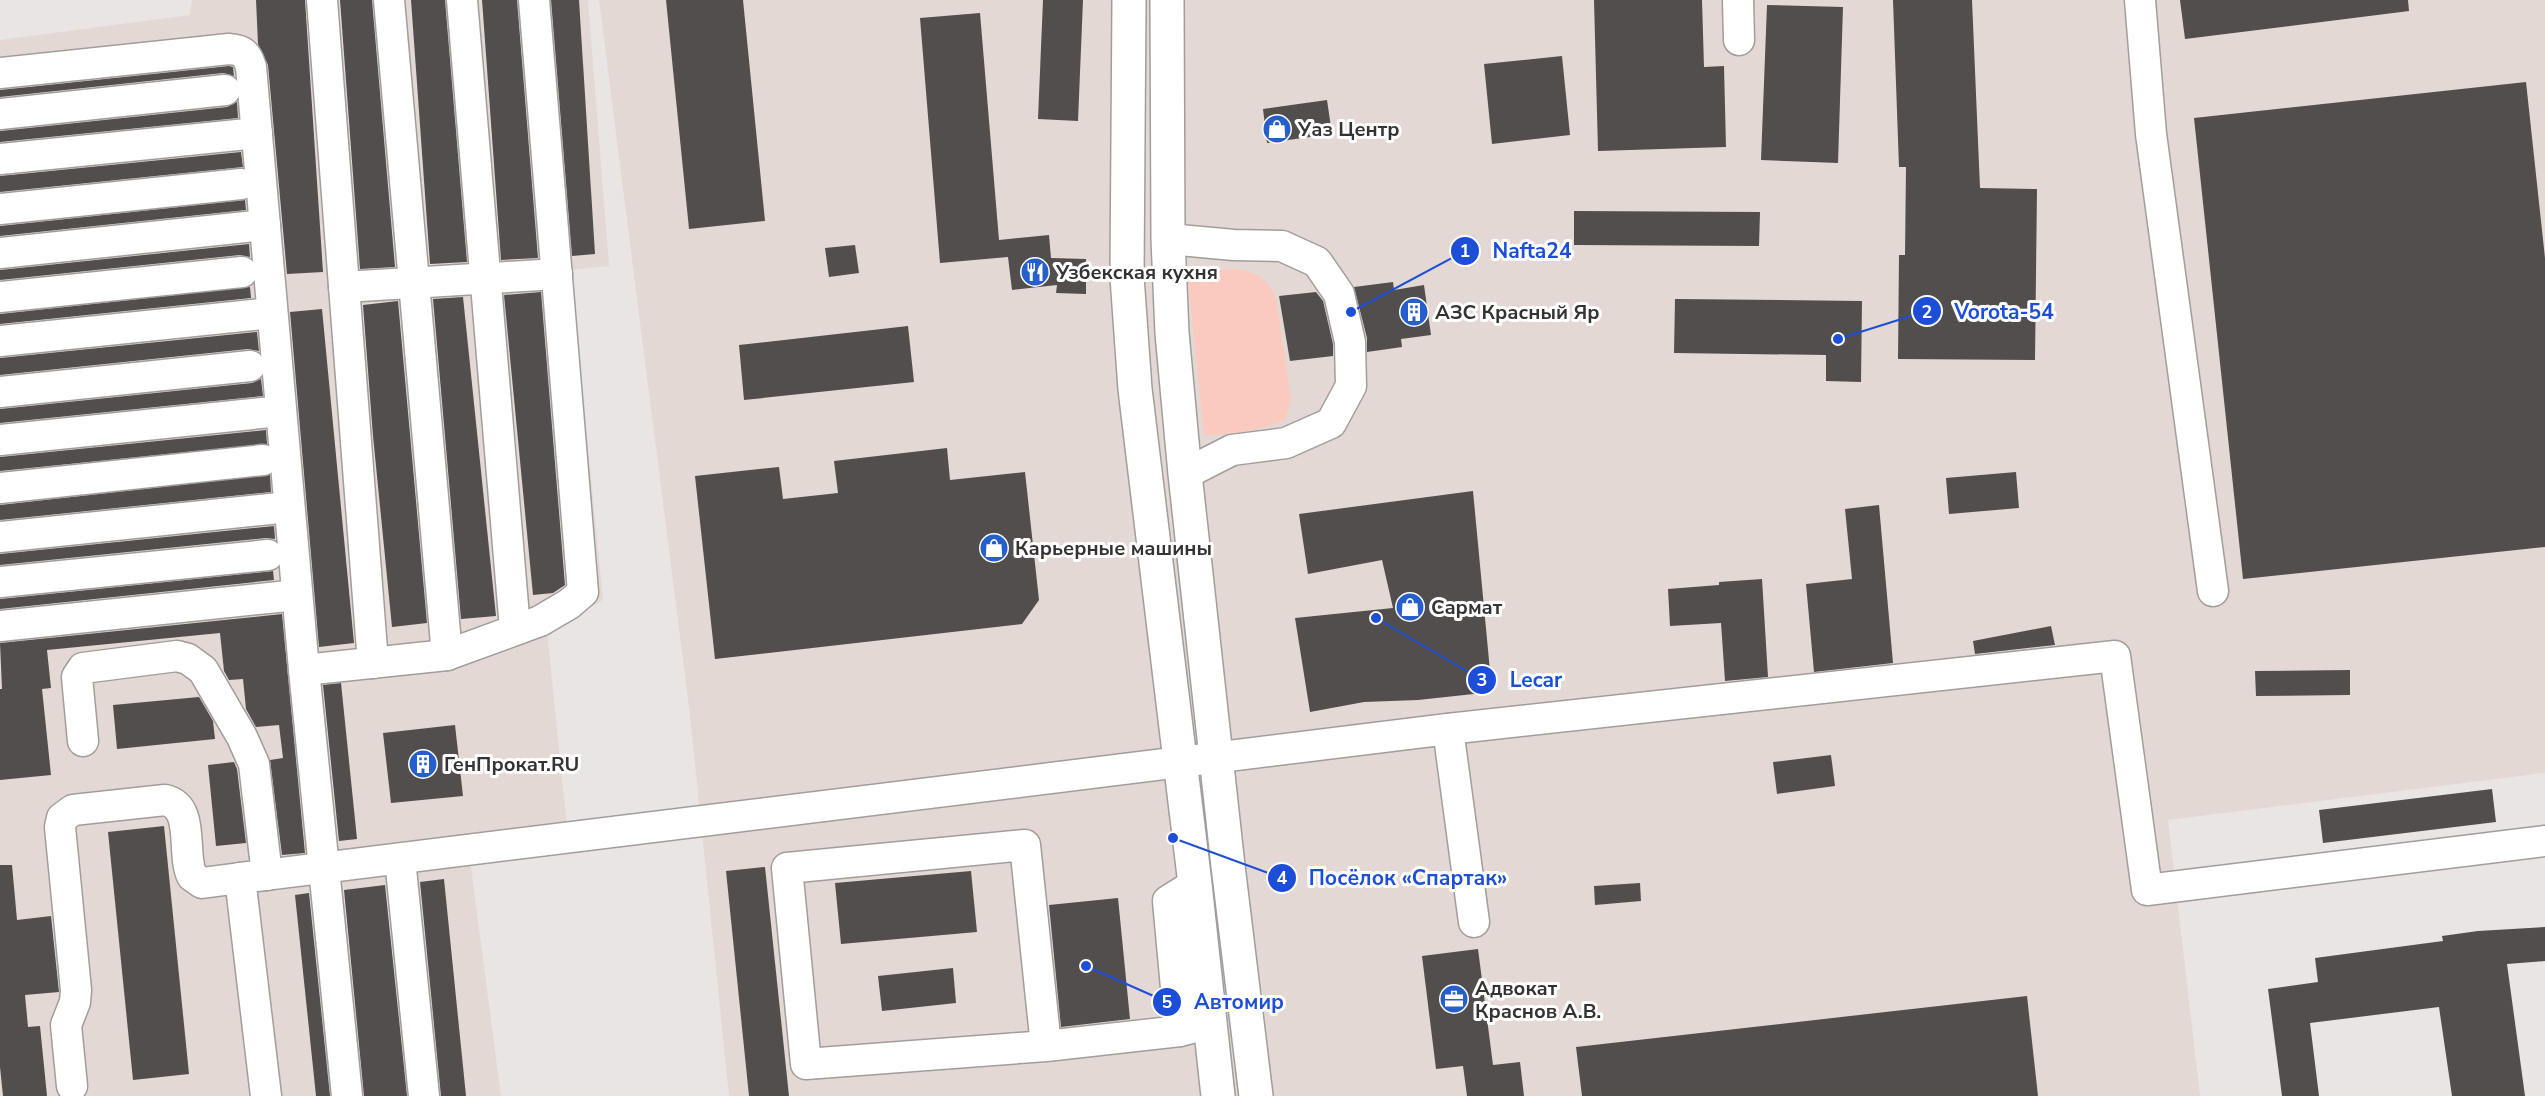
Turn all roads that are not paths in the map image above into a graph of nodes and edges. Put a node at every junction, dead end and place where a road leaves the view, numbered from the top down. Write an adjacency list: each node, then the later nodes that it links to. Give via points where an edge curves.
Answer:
1 (322, 0): 24 (street)
2 (389, 0): 23 (street)
3 (462, 0): 22 (street)
4 (534, 0): 21 (street)
5 (1129, 0): 30 (highway, via 1127,277)
6 (1167, 0): 18 (highway)
7 (1738, 0): 9 (street)
8 (2140, 0): 41 (street, via 2151,134)
9 (1739, 40)
10 (0, 73): 13 (street, via 240,50 247,55 251,67)
11 (225, 90): 12 (street)
12 (0, 114)
13 (256, 133): 14 (street); 17 (street)
14 (0, 159)
15 (241, 184): 16 (street)
16 (0, 209)
17 (265, 225): 19 (street); 26 (street)
18 (1168, 239): 29 (highway); 35 (street, via 1282,246 1317,262 1339,294 1350,342 1351,386 1331,423 1286,443 1232,450)
19 (0, 253)
20 (242, 272): 25 (street)
21 (556, 274): 22 (street); 45 (street, via 583,592 540,621)
22 (486, 278): 23 (street); 43 (street)
23 (414, 283): 24 (street); 45 (street)
24 (344, 287): 46 (street)
25 (0, 297)
26 (272, 313): 27 (street); 32 (street)
27 (0, 341)
28 (250, 366): 31 (street)
29 (1177, 383): 30 (highway); 35 (highway)
30 (1135, 389): 51 (highway)
31 (0, 392)
32 (281, 411): 33 (street); 37 (street)
33 (0, 440)
34 (263, 460): 36 (street)
35 (1185, 474): 50 (highway)
36 (0, 488)
37 (289, 507): 38 (street); 42 (street)
38 (0, 537)
39 (268, 555): 40 (street)
40 (0, 582)
41 (2213, 591)
42 (297, 595): 44 (street); 47 (street)
43 (514, 617)
44 (0, 626)
45 (447, 655): 46 (street)
46 (373, 663): 47 (street)
47 (304, 670): 54 (street)
48 (1448, 729): 50 (street); 52 (street, via 2115,656 2147,890); 56 (street)
49 (83, 741): 55 (street, via 77,677 83,668 177,656 196,663 242,737 254,764)
50 (1218, 759): 51 (street); 64 (highway)
51 (1179, 764): 53 (street); 57 (highway, via 1195,884)
52 (2545, 841)
53 (400, 859): 54 (street); 62 (street)
54 (324, 868): 55 (street); 61 (street)
55 (253, 876): 59 (street, via 202,883 192,876 183,814 172,802 73,810 62,818 76,990 66,1025); 60 (street)
56 (1474, 922)
57 (1195, 1027): 58 (street); 63 (highway)
58 (1047, 1046): 58 (street, via 1025,845 787,868 806,1064)
59 (72, 1086)
60 (266, 1096)
61 (347, 1096)
62 (424, 1096)
63 (1218, 1096)
64 (1256, 1096)

